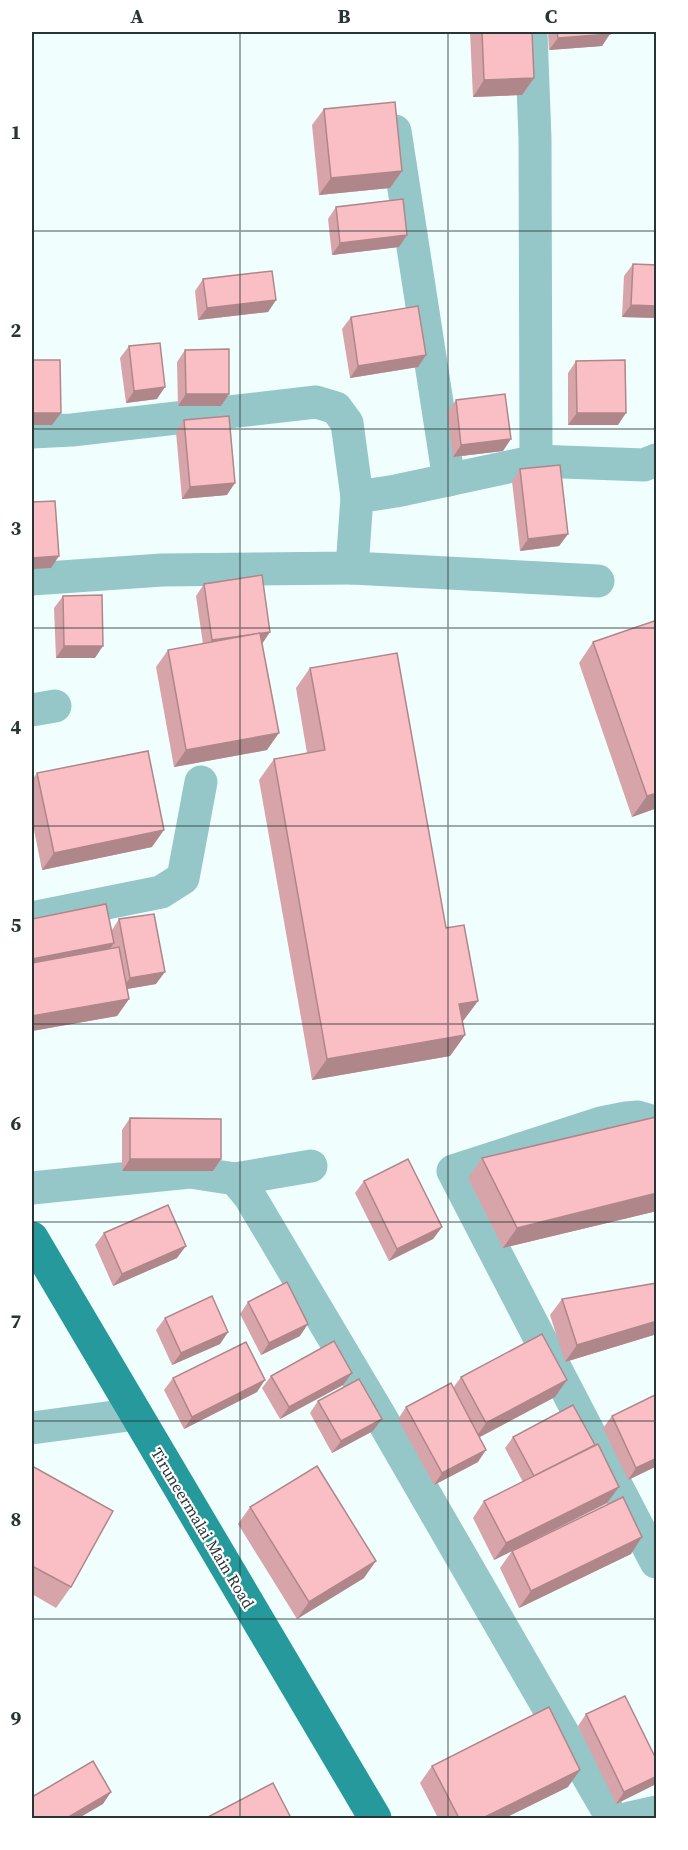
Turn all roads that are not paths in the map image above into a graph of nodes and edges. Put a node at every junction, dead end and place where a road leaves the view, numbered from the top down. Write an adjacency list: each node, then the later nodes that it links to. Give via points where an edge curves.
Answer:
1 (531, 32): 5 (street)
2 (395, 131): 6 (street)
3 (32, 432): 7 (street, via 316,402 336,408 346,423)
4 (657, 460): 5 (street, via 644,465)
5 (537, 461): 6 (street)
6 (448, 480): 7 (street)
7 (357, 497): 8 (street)
8 (352, 568): 9 (street, via 162,570); 10 (street)
9 (32, 579)
10 (598, 582)
11 (201, 782): 12 (street, via 183,878 162,892)
12 (32, 918)
13 (657, 1144): 20 (street, via 648,1120 626,1118 453,1171)
14 (311, 1166): 15 (street)
15 (235, 1179): 16 (street, via 190,1172); 23 (street, via 250,1197 380,1416)
16 (32, 1188)
17 (32, 1238): 18 (main road, Tiruneermalai Main Road)
18 (136, 1414): 19 (street); 22 (main road, Tiruneermalai Main Road)
19 (32, 1428)
20 (657, 1562)
21 (657, 1812): 24 (street)
22 (375, 1818)
23 (612, 1818)
24 (629, 1818)

